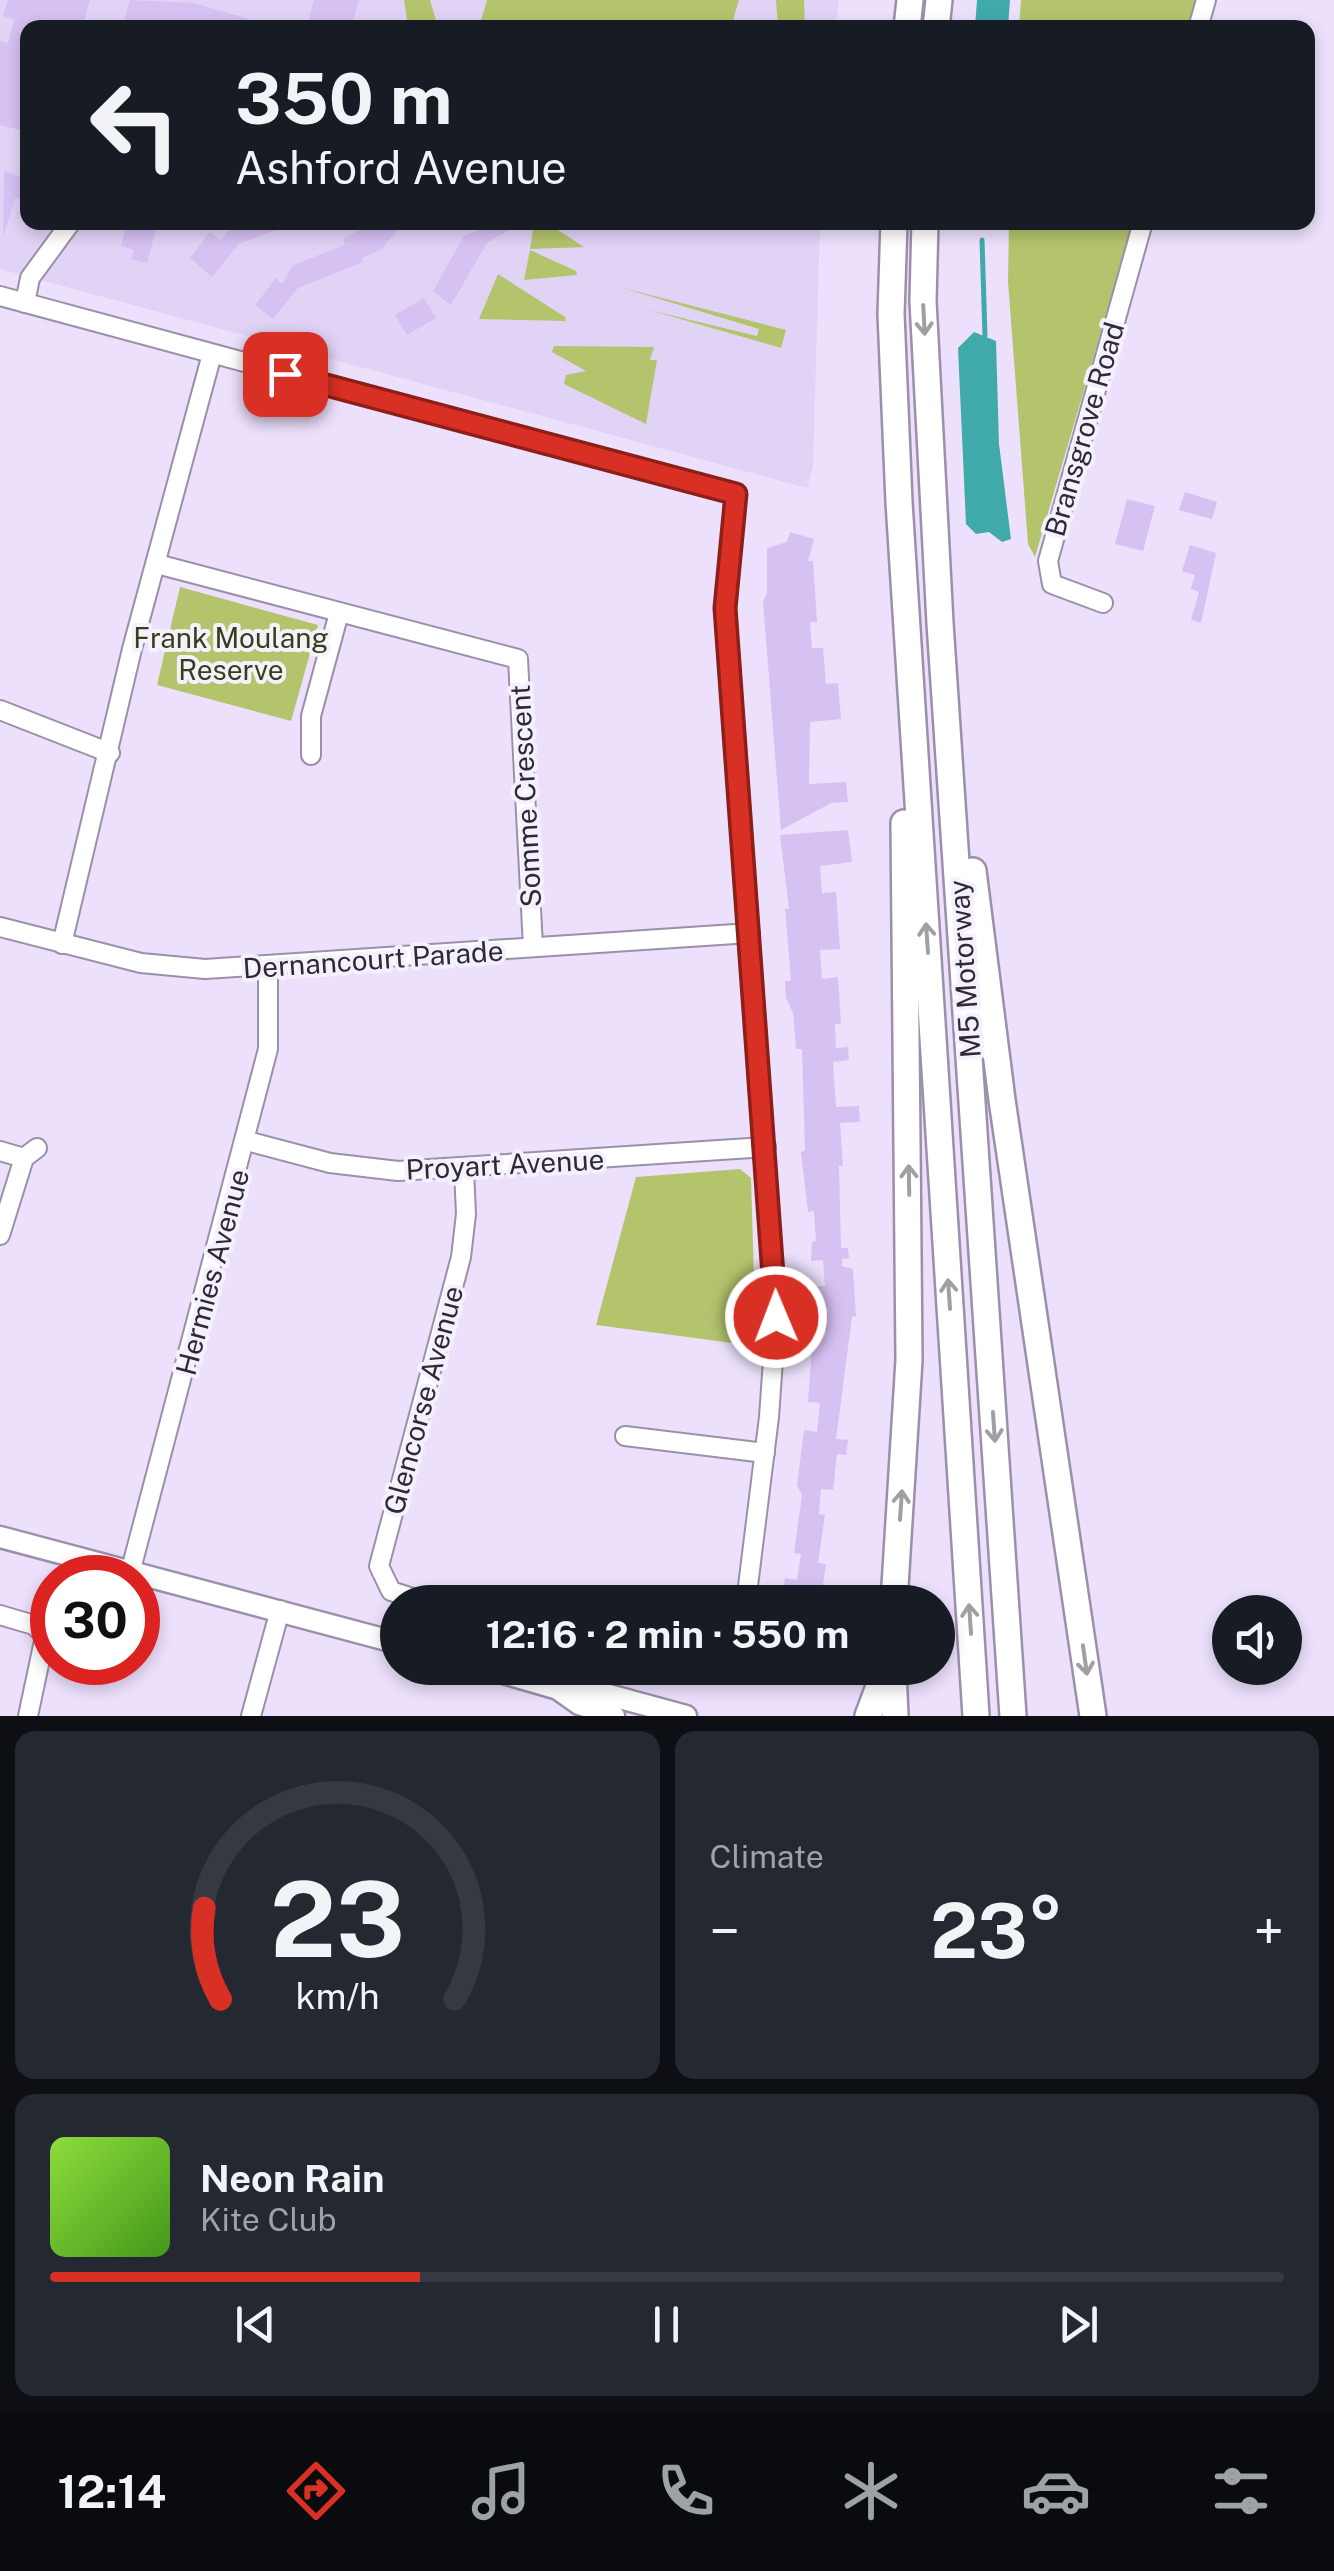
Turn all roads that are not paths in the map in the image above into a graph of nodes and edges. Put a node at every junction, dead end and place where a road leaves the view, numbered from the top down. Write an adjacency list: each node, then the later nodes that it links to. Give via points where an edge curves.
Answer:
1 (65, 230): 6 (street, via 30,278)
2 (894, 230): 8 (highway, M5 Motorway)
3 (925, 230): 12 (highway, M5 Motorway, one-way to 12)
4 (1141, 230): 10 (street, Bransgrove Road, via 1048,561 1052,584)
5 (0, 296): 6 (street)
6 (25, 303): 7 (street)
7 (212, 354): 9 (street); 17 (street, via 736,494 725,608)
8 (899, 502): 34 (highway, one-way to 8, via 910,1271); 48 (highway, M5 Motorway, one-way to 8)
9 (156, 564): 11 (street, Somme Crescent); 14 (street)
10 (1103, 603)
11 (340, 613): 15 (street, via 311,716); 19 (street, Somme Crescent, via 518,659)
12 (940, 623): 49 (highway, M5 Motorway, one-way to 49); 50 (highway, one-way to 50, via 993,1037)
13 (0, 710): 14 (street)
14 (110, 753): 18 (street)
15 (311, 755)
16 (0, 928): 18 (street, Dernancourt Parade)
17 (750, 933): 19 (street, Dernancourt Parade); 22 (street)
18 (62, 944): 20 (street, Dernancourt Parade, via 173,967)
19 (533, 947): 20 (street, Dernancourt Parade)
20 (268, 968): 21 (street, Hermies Avenue, via 268,1049)
21 (247, 1141): 24 (street, Proyart Avenue, via 330,1163); 30 (street, Hermies Avenue)
22 (766, 1147): 24 (street, Proyart Avenue); 27 (street, via 776,1317)
23 (0, 1151): 25 (street, via 31,1153)
24 (464, 1170): 32 (street, Glencorse Avenue, via 461,1257 379,1566)
25 (0, 1235)
26 (625, 1436): 27 (street)
27 (765, 1453): 33 (street)
28 (0, 1537): 29 (main road)
29 (67, 1555)
30 (135, 1555)
31 (160, 1580): 35 (main road)
32 (389, 1585)
33 (748, 1585)
34 (895, 1585)
35 (280, 1610): 37 (main road); 43 (street)
36 (0, 1615): 42 (street, via 41,1628 46,1647)
37 (380, 1638)
38 (544, 1685): 41 (main road)
39 (882, 1685): 46 (highway)
40 (891, 1685): 47 (highway)
41 (558, 1689): 44 (main road); 45 (main road, via 584,1688)
42 (28, 1716)
43 (252, 1716)
44 (614, 1716)
45 (686, 1716)
46 (868, 1716)
47 (894, 1716)
48 (976, 1716)
49 (1013, 1716)
50 (1094, 1716)

